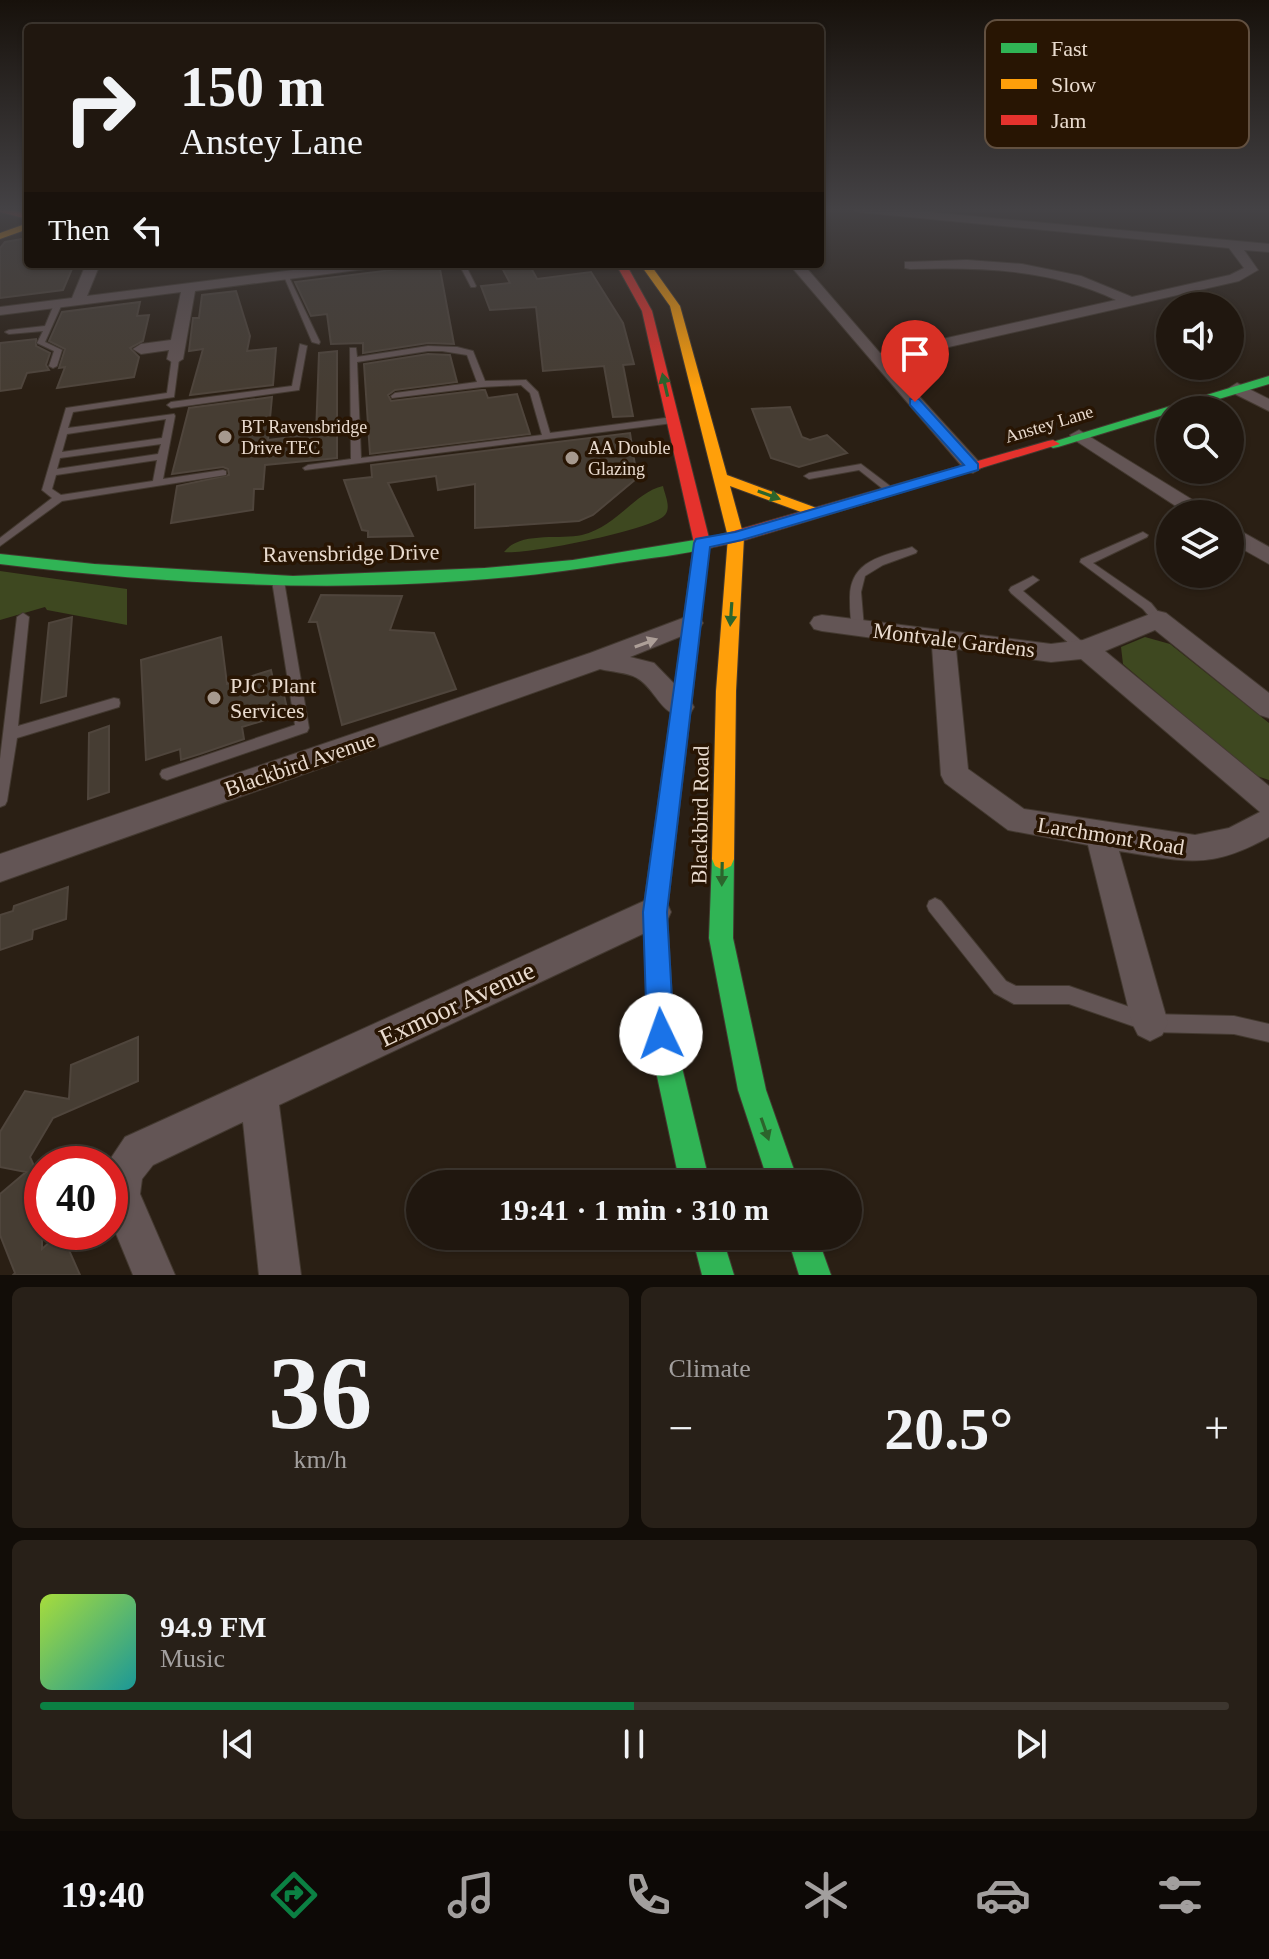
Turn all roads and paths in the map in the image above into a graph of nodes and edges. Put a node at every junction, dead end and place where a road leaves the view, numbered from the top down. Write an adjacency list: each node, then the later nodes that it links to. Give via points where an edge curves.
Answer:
1 (91, 268): 14 (street)
2 (337, 268): 10 (street)
3 (464, 268): 12 (lane)
4 (623, 268): 33 (main road, Blackbird Road, one-way to 4, via 647,311)
5 (648, 268): 46 (main road, Blackbird Road, via 675,306)
6 (800, 268): 24 (street)
7 (915, 268): 11 (street)
8 (1024, 268): 15 (street, via 1064,273)
9 (1250, 268): 15 (street, via 1234,278)
10 (285, 275): 13 (street); 20 (lane)
11 (929, 280)
12 (473, 286)
13 (189, 287): 14 (street); 23 (street)
14 (78, 301): 16 (street)
15 (1129, 301): 24 (street)
16 (58, 304): 17 (street); 18 (lane)
17 (0, 311)
18 (47, 328): 19 (lane); 25 (lane, via 41,343 58,350)
19 (9, 332)
20 (316, 342)
21 (303, 346): 30 (lane, via 296,388)
22 (141, 349): 23 (street)
23 (176, 352): 30 (lane)
24 (876, 359): 41 (street)
25 (53, 366)
26 (1269, 380): 28 (main road, Anstey Lane)
27 (482, 384): 29 (lane); 36 (lane, via 529,384); 40 (lane, via 470,353 464,351 353,355)
28 (1237, 388): 31 (street); 35 (main road, Anstey Lane)
29 (395, 396)
30 (171, 400): 32 (lane); 34 (lane, via 69,410)
31 (1269, 406)
32 (171, 416): 34 (lane); 37 (lane)
33 (673, 420): 36 (lane); 56 (main road, Blackbird Road)
34 (63, 432): 38 (lane)
35 (1079, 435): 41 (main road, Anstey Lane); 50 (street)
36 (547, 437): 40 (lane)
37 (166, 440): 38 (lane); 39 (lane)
38 (56, 456): 43 (lane)
39 (163, 456): 43 (lane); 47 (lane)
40 (356, 461): 42 (lane)
41 (973, 467): 48 (main road, Anstey Lane)
42 (308, 468)
43 (52, 473): 49 (lane, via 47,490)
44 (223, 473): 47 (lane)
45 (809, 476): 48 (lane, via 861,467)
46 (720, 477): 51 (main road, one-way to 51); 53 (main road, Blackbird Road)
47 (157, 483): 49 (lane)
48 (891, 491): 51 (main road, Anstey Lane)
49 (59, 498): 55 (lane)
50 (1180, 500)
51 (817, 513): 53 (main road, Anstey Lane)
52 (1143, 535): 63 (lane, via 1080,564 1147,606)
53 (736, 537): 56 (main road, Anstey Lane); 86 (main road, Blackbird Road, one-way to 86, via 726,691 721,938 752,1090)
54 (1244, 541): 58 (street)
55 (0, 543)
56 (702, 543): 61 (main road, Ravensbridge Drive, via 485,574); 64 (main road, Blackbird Road)
57 (912, 551): 66 (lane, via 862,569 855,580)
58 (1269, 557)
59 (0, 559): 61 (main road, Ravensbridge Drive)
60 (1033, 580): 68 (lane, via 1015,590)
61 (278, 581): 74 (lane, via 302,728)
62 (23, 617): 73 (lane)
63 (1158, 619): 68 (street, Montvale Gardens); 72 (street)
64 (691, 623): 69 (street, Blackbird Avenue, one-way to 64); 71 (main road, Blackbird Road)
65 (822, 623): 66 (street, Montvale Gardens)
66 (858, 628): 67 (street, Montvale Gardens)
67 (943, 639): 68 (street, Montvale Gardens, via 1051,653); 78 (street, Larchmont Road, via 955,775 1018,821)
68 (1084, 649): 76 (street)
69 (599, 660): 71 (street, via 645,670); 79 (street, Blackbird Avenue)
70 (114, 703): 73 (lane)
71 (681, 707): 81 (main road, Blackbird Road)
72 (1269, 708)
73 (11, 734): 75 (lane)
74 (167, 774)
75 (0, 801)
76 (1269, 803)
77 (1269, 822): 78 (street, Larchmont Road, via 1234,841 1195,849)
78 (1100, 834): 82 (street)
79 (0, 868)
80 (935, 906): 82 (lane, via 1000,987 1014,995 1069,995)
81 (655, 912): 84 (street, Exmoor Avenue); 85 (main road, Blackbird Road, via 661,1034)
82 (1150, 1023): 83 (lane, via 1234,1025)
83 (1269, 1033)
84 (259, 1096): 89 (street, Exmoor Avenue, via 139,1151 124,1171 120,1194); 90 (street)
85 (692, 1170)
86 (779, 1170)
87 (711, 1250): 91 (main road)
88 (807, 1250): 92 (main road)
89 (154, 1275)
90 (280, 1275)
91 (718, 1275)
92 (815, 1275)

